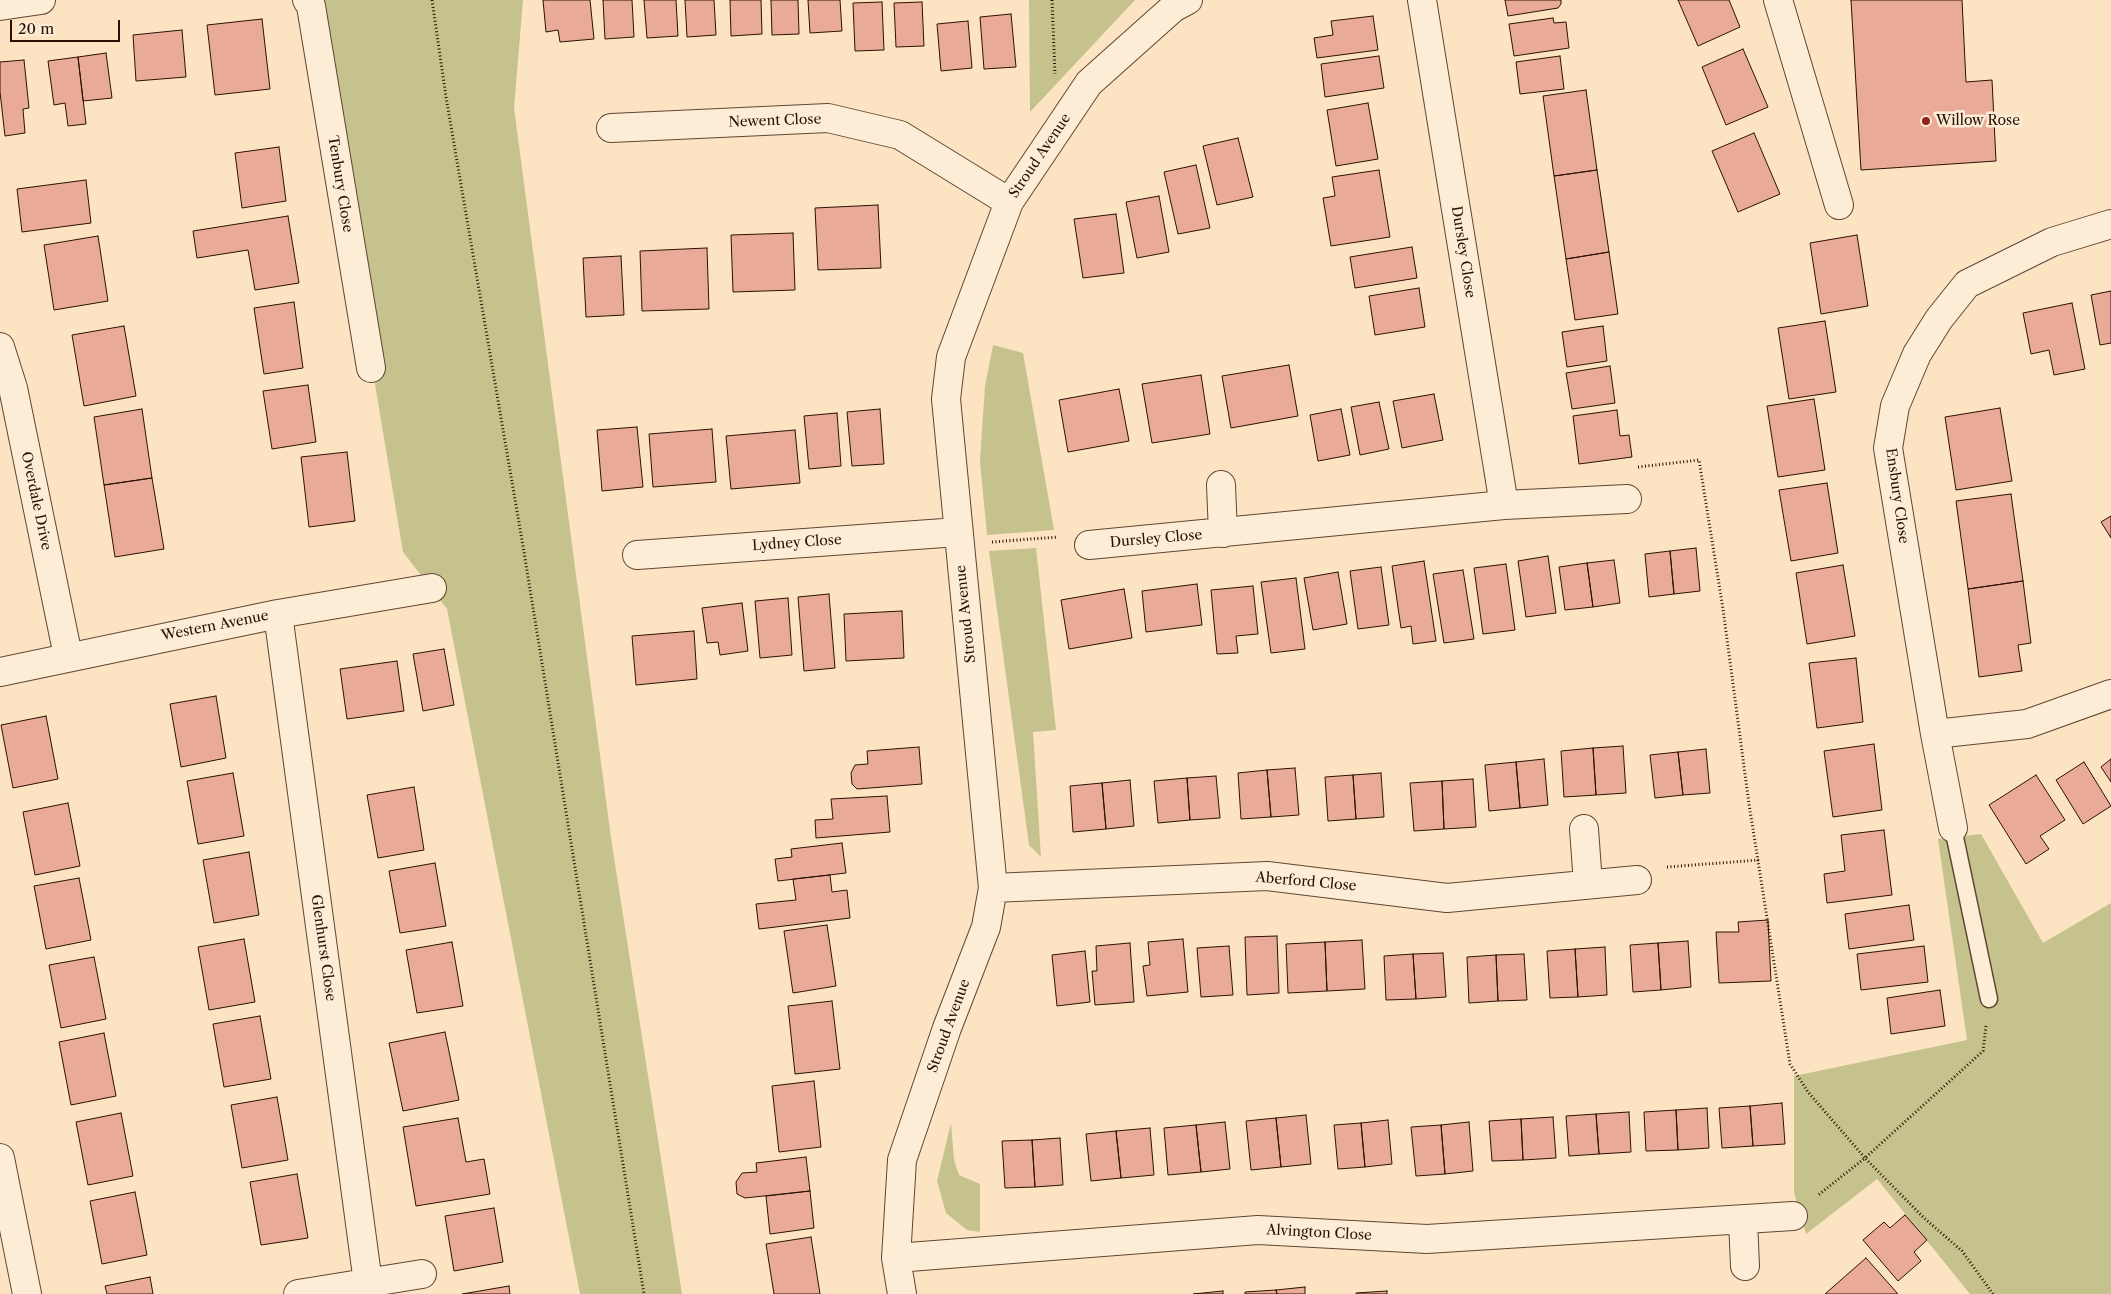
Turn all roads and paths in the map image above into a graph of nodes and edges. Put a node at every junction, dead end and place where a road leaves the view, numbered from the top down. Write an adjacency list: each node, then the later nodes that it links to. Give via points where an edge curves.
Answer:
1 (41, 0): 8 (street)
2 (306, 0): 15 (street, Tenbury Close, via 311,6)
3 (432, 0): 46 (path)
4 (1052, 0): 9 (path)
5 (1188, 0): 11 (street, Stroud Avenue, via 1173,8 1089,84)
6 (1422, 0): 18 (street, Dursley Close)
7 (1778, 0): 12 (street)
8 (0, 6)
9 (1055, 75)
10 (611, 128): 11 (street, Newent Close, via 828,118 900,135)
11 (1009, 202): 20 (street, Stroud Avenue, via 952,357 946,400)
12 (1838, 205)
13 (2111, 224): 28 (street, Ensbury Close, via 2052,242 1967,284 1917,354 1895,406 1888,448)
14 (0, 347): 25 (street, Overdale Drive, via 13,388)
15 (371, 368)
16 (1221, 485): 19 (street)
17 (1627, 499): 18 (street, Dursley Close); 31 (path, via 1625,469 1699,460)
18 (1504, 505): 19 (street, Dursley Close)
19 (1223, 533): 21 (street, Dursley Close)
20 (958, 539): 21 (path, via 1088,535); 22 (street, Lydney Close); 34 (street, Stroud Avenue)
21 (1089, 544)
22 (636, 554)
23 (432, 588): 24 (street, Western Avenue)
24 (278, 614): 25 (street, Western Avenue); 43 (street, Glenhurst Close)
25 (68, 656): 26 (street, Western Avenue)
26 (0, 672)
27 (2111, 694): 28 (street, via 2027,724)
28 (1935, 734): 29 (street, Ensbury Close)
29 (1953, 828): 35 (lane)
30 (1584, 829): 33 (street)
31 (1759, 860): 32 (path, via 1633,870); 36 (path, via 1790,1064 1808,1092)
32 (1636, 880): 33 (street, Aberford Close)
33 (1588, 884): 34 (street, Aberford Close, via 1447,898 1267,876)
34 (993, 888): 40 (street, Stroud Avenue, via 986,927 902,1160)
35 (1989, 999): 36 (path, via 1983,1051)
36 (1865, 1158): 38 (path); 48 (path, via 1962,1251)
37 (0, 1162): 44 (street)
38 (1793, 1216): 39 (street, Alvington Close)
39 (1743, 1220): 40 (street, Alvington Close, via 1427,1239 1258,1230); 41 (street)
40 (896, 1258): 47 (street, Stroud Avenue)
41 (1745, 1266)
42 (422, 1274): 43 (street)
43 (368, 1283): 45 (street)
44 (27, 1294)
45 (298, 1294)
46 (644, 1294)
47 (902, 1294)
48 (1993, 1294)

